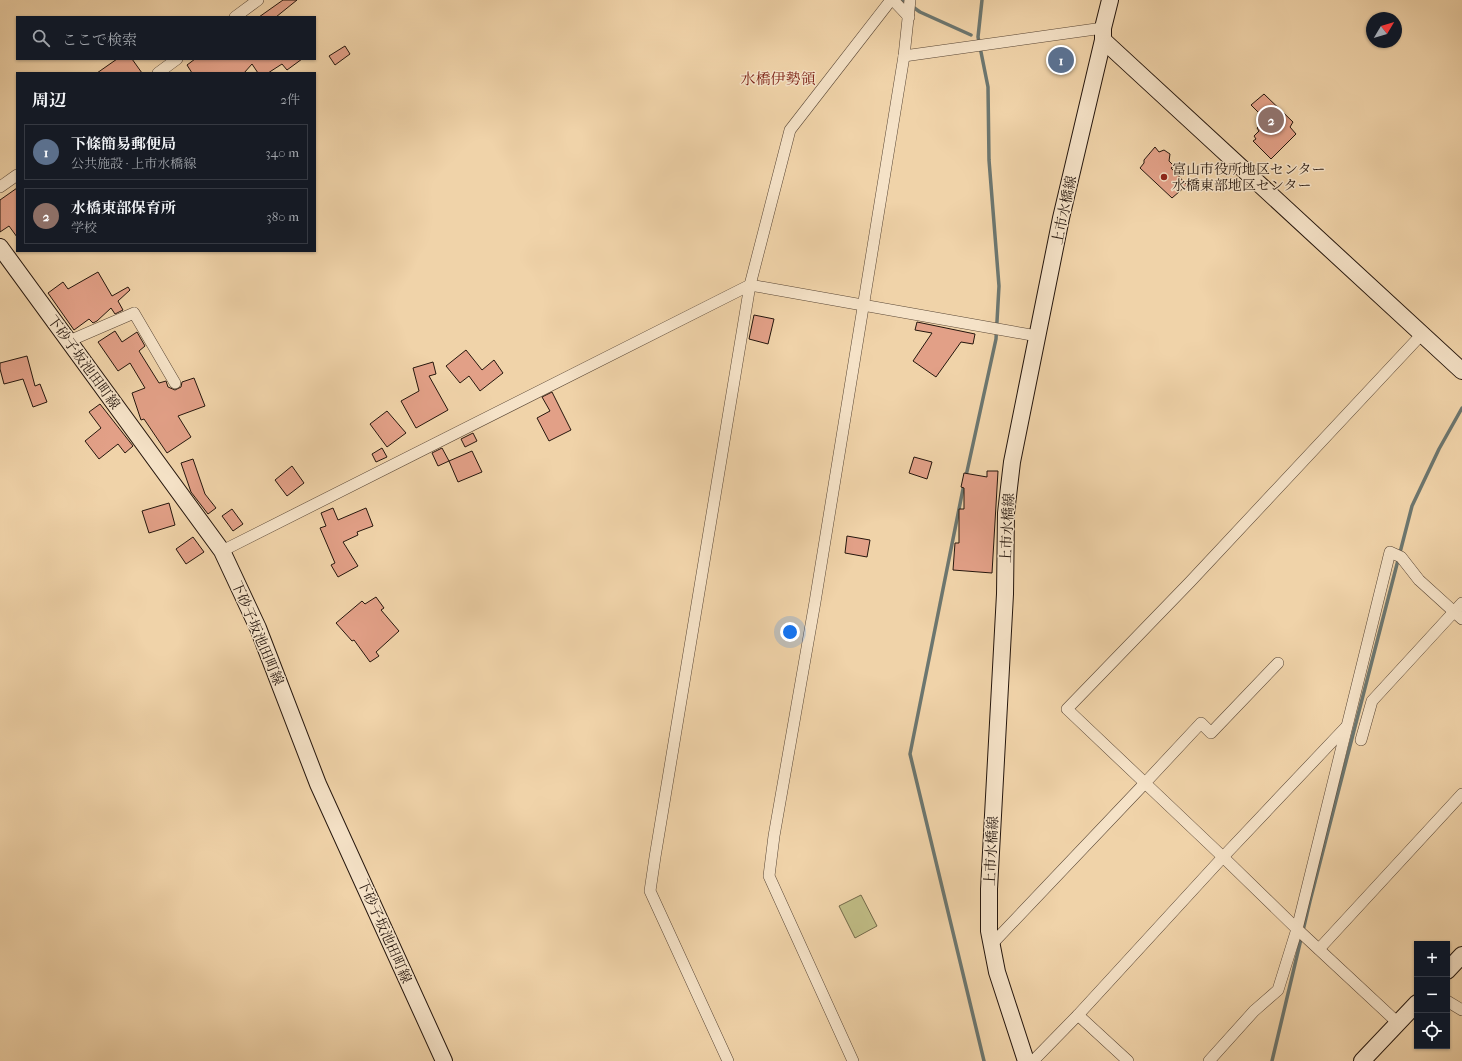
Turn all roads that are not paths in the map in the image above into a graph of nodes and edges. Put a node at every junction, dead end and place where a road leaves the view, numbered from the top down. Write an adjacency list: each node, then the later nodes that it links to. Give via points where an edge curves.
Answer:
1 (258, 0): 5 (street)
2 (892, 0): 6 (street); 14 (street, via 790,130)
3 (910, 0): 6 (street)
4 (1110, 0): 7 (main road, 上市水橋線)
5 (236, 16)
6 (909, 17): 8 (street)
7 (1103, 34): 8 (street); 16 (main road); 17 (main road, 上市水橋線)
8 (904, 56): 15 (street)
9 (176, 60): 10 (street)
10 (159, 72)
11 (16, 176): 12 (street)
12 (0, 187)
13 (0, 247): 18 (main road, 下砂子坂池田町線)
14 (750, 285): 15 (street); 21 (street); 41 (street, via 650,890)
15 (862, 306): 17 (street); 42 (street, via 769,876)
16 (1422, 334): 19 (main road); 27 (street, via 1067,709)
17 (1037, 336): 31 (main road, 上市水橋線, via 1012,462 1006,513 1004,618 989,889 989,931)
18 (69, 341): 20 (street, via 134,313); 21 (main road, 下砂子坂池田町線)
19 (1462, 371)
20 (175, 384)
21 (222, 551): 40 (main road, 下砂子坂池田町線, via 258,628 318,784)
22 (1462, 603): 23 (street)
23 (1458, 616): 25 (street, via 1419,580 1401,557 1390,552); 26 (street, via 1372,701)
24 (1278, 663): 27 (street, via 1211,733 1201,723)
25 (1346, 726): 29 (street); 30 (street)
26 (1361, 740)
27 (1145, 783): 29 (street); 31 (street)
28 (1462, 794): 32 (street)
29 (1223, 857): 30 (street); 38 (street)
30 (1297, 929): 32 (street); 46 (street, via 1278,990 1254,1011)
31 (992, 944): 43 (main road, 上市水橋線, via 998,972)
32 (1319, 949): 39 (street)
33 (1462, 955): 34 (main road)
34 (1450, 968)
35 (1450, 1003): 37 (street)
36 (1414, 1006): 39 (main road)
37 (1462, 1010)
38 (1078, 1015): 44 (street); 45 (street)
39 (1398, 1023): 47 (main road)
40 (444, 1061)
41 (728, 1061)
42 (853, 1061)
43 (1026, 1061)
44 (1033, 1061)
45 (1128, 1061)
46 (1208, 1061)
47 (1362, 1061)

